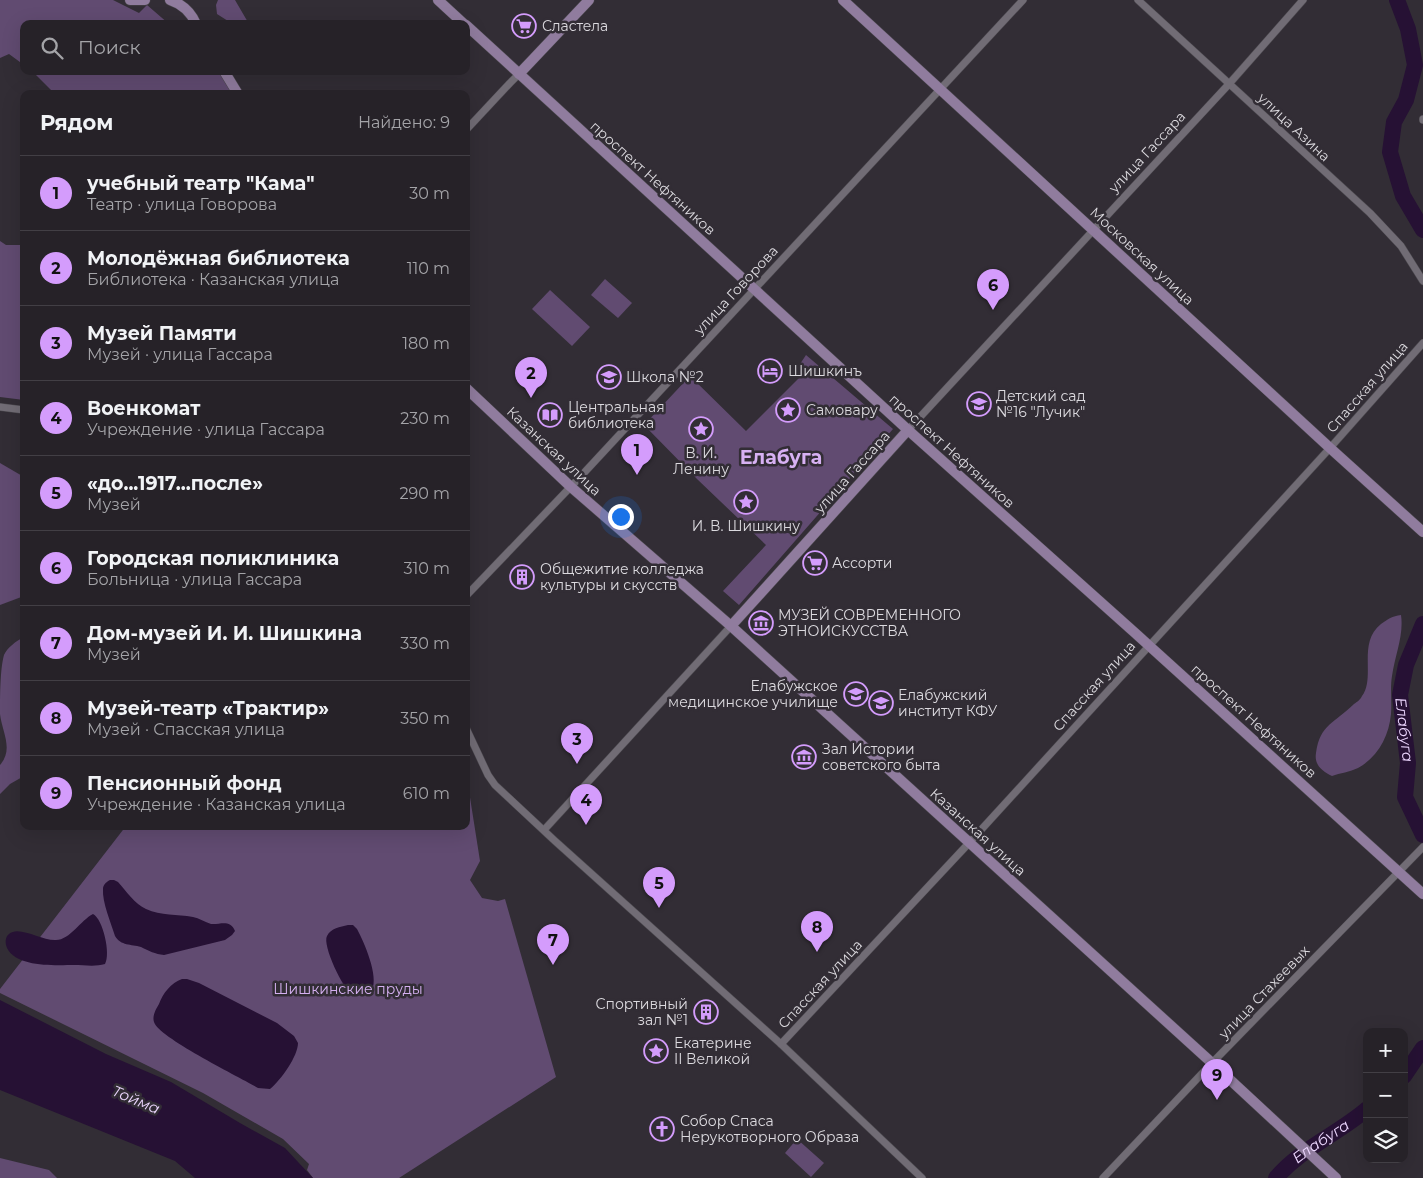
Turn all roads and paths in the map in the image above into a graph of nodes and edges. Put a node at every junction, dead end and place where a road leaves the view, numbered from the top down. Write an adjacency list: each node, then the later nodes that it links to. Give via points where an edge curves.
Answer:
1 (130, 0): 2 (main road)
2 (145, 0)
3 (438, 0): 11 (main road, проспект Нефтяников)
4 (589, 0): 13 (main road)
5 (842, 0): 16 (main road, Московская улица)
6 (1023, 0): 16 (street, улица Говорова)
7 (1138, 0): 15 (street, улица Азина)
8 (1303, 0): 15 (street, улица Гассара)
9 (175, 1): 10 (main road)
10 (194, 20)
11 (460, 20)
12 (470, 30): 13 (main road, проспект Нефтяников)
13 (519, 74): 18 (street); 21 (main road, проспект Нефтяников)
14 (226, 75): 17 (main road)
15 (1229, 84): 19 (street, улица Гассара); 20 (street, улица Азина, via 1370,213 1400,246)
16 (940, 89): 19 (main road, Московская улица); 21 (street, улица Говорова)
17 (236, 90)
18 (470, 126)
19 (1093, 230): 26 (street, улица Гассара); 27 (main road, Московская улица)
20 (1423, 281)
21 (754, 289): 26 (main road, проспект Нефтяников); 28 (street, улица Говорова)
22 (1423, 343): 27 (street, Спасская улица)
23 (470, 392): 28 (main road, Казанская улица)
24 (0, 407): 25 (street)
25 (20, 410)
26 (908, 430): 31 (main road, улица Гассара); 32 (main road, проспект Нефтяников)
27 (1330, 448): 29 (main road, Московская улица); 32 (street, Спасская улица)
28 (571, 487): 30 (street, улица Говорова); 31 (main road, Казанская улица)
29 (1423, 532)
30 (470, 592)
31 (731, 626): 34 (street, улица Гассара); 35 (main road, Казанская улица)
32 (1149, 645): 35 (street, Спасская улица); 37 (main road, проспект Нефтяников)
33 (470, 737): 34 (street, via 495,785)
34 (544, 830): 39 (street)
35 (969, 843): 39 (street, Спасская улица); 40 (main road, Казанская улица)
36 (1423, 847): 37 (street, улица Стахеевых)
37 (1399, 871): 38 (main road, проспект Нефтяников); 40 (street, улица Стахеевых)
38 (1422, 892)
39 (781, 1044): 41 (street)
40 (1212, 1063): 42 (street, улица Стахеевых); 43 (main road, Казанская улица)
41 (922, 1178)
42 (1103, 1178)
43 (1336, 1178)

